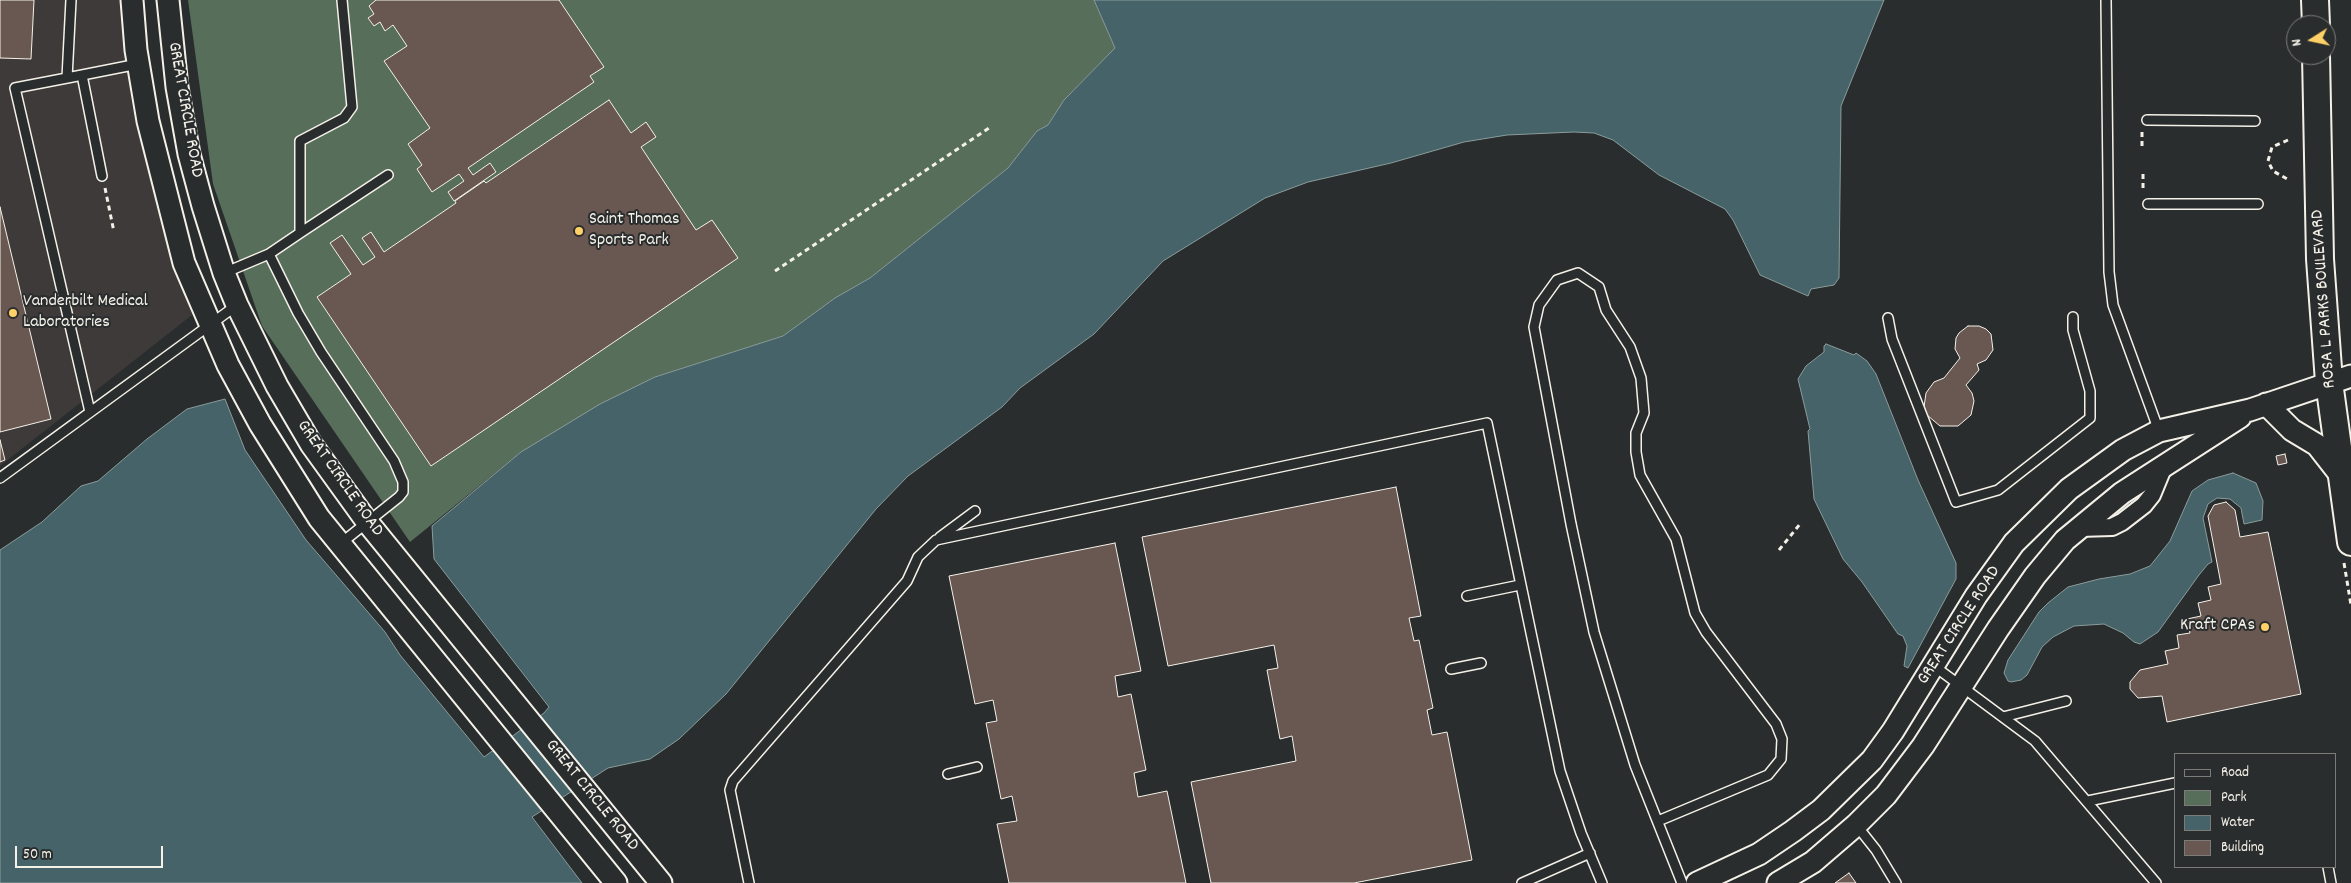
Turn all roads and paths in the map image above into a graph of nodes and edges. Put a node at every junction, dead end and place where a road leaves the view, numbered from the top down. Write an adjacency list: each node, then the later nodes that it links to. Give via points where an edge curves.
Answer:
1 (70, 0): 11 (lane)
2 (132, 0): 8 (street, GREAT CIRCLE ROAD)
3 (168, 0): 29 (street, GREAT CIRCLE ROAD, via 177,87 189,154)
4 (342, 0): 26 (lane, via 352,107 344,118 300,141)
5 (2106, 0): 37 (lane, via 2109,272 2116,318)
6 (2315, 0): 7 (main road)
7 (2316, 15)
8 (138, 64): 10 (lane); 33 (street, GREAT CIRCLE ROAD, via 172,221 184,263)
9 (2316, 65): 34 (main road, ROSA L PARKS BOULEVARD, via 2320,259)
10 (82, 75): 11 (lane); 20 (lane)
11 (67, 78): 36 (lane, via 15,88)
12 (2147, 120): 13 (lane)
13 (2256, 121)
14 (992, 126): 28 (path)
15 (2142, 130): 17 (path)
16 (2288, 140): 21 (path, via 2272,147 2268,161 2273,172)
17 (2142, 146)
18 (2143, 174): 22 (path)
19 (388, 175): 26 (lane)
20 (102, 176): 25 (path)
21 (2289, 180)
22 (2143, 190)
23 (2148, 204): 24 (lane)
24 (2258, 204)
25 (114, 232)
26 (300, 233): 27 (lane)
27 (269, 254): 29 (lane); 41 (lane, via 321,352 401,474 403,492)
28 (775, 271)
29 (224, 273): 30 (street, GREAT CIRCLE ROAD)
30 (237, 305): 33 (lane); 41 (street, GREAT CIRCLE ROAD, via 277,386 311,444)
31 (2073, 317): 32 (lane, via 2073,330 2090,391 2090,418 1998,490 1956,502 1892,339)
32 (1888, 318)
33 (210, 325): 36 (lane); 45 (street, GREAT CIRCLE ROAD, via 260,424)
34 (2340, 379): 35 (street, GREAT CIRCLE ROAD); 38 (main road, ROSA L PARKS BOULEVARD)
35 (2258, 407): 37 (street, GREAT CIRCLE ROAD); 38 (street, via 2317,445); 52 (street, GREAT CIRCLE ROAD, via 2122,494 2079,528 2035,576)
36 (90, 412): 39 (lane)
37 (2159, 431): 50 (street, GREAT CIRCLE ROAD, via 2123,450 2069,489 2014,544 1976,596)
38 (2342, 477): 44 (main road, ROSA L PARKS BOULEVARD)
39 (0, 478)
40 (975, 511): 43 (lane)
41 (368, 523): 45 (lane); 64 (street, GREAT CIRCLE ROAD)
42 (1800, 524): 46 (path)
43 (936, 540): 47 (lane, via 1487,423); 65 (lane, via 918,557 907,581 733,781 730,790)
44 (2351, 542)
45 (340, 544): 63 (street, GREAT CIRCLE ROAD)
46 (1779, 550)
47 (1520, 585): 48 (lane); 61 (lane, via 1560,771)
48 (1467, 596)
49 (1481, 663): 51 (lane)
50 (1934, 666): 52 (lane); 69 (street, GREAT CIRCLE ROAD, via 1872,760 1821,810 1759,854)
51 (1451, 669)
52 (1962, 686): 54 (lane); 60 (street, GREAT CIRCLE ROAD, via 1886,795)
53 (2066, 701): 54 (lane)
54 (2003, 717): 58 (lane, via 2035,741)
55 (977, 767): 56 (lane)
56 (948, 774)
57 (2174, 783): 58 (lane)
58 (2088, 800): 72 (lane)
59 (1658, 820): 59 (lane, via 1635,765 1594,632 1534,327 1539,305 1557,280 1578,273 1599,287 1606,310 1630,347 1641,378 1644,413 1636,433 1640,475 1676,539 1696,613 1710,639 1776,724 1782,739 1781,759 1768,776); 68 (lane)
60 (1856, 825): 70 (street, GREAT CIRCLE ROAD, via 1813,862); 71 (lane)
61 (1590, 853): 66 (lane); 67 (lane)
62 (2328, 868): 73 (lane)
63 (616, 883)
64 (661, 883)
65 (749, 883)
66 (1522, 883)
67 (1602, 883)
68 (1682, 883)
69 (1697, 883)
70 (1778, 883)
71 (1896, 883)
72 (2156, 883)
73 (2331, 883)

